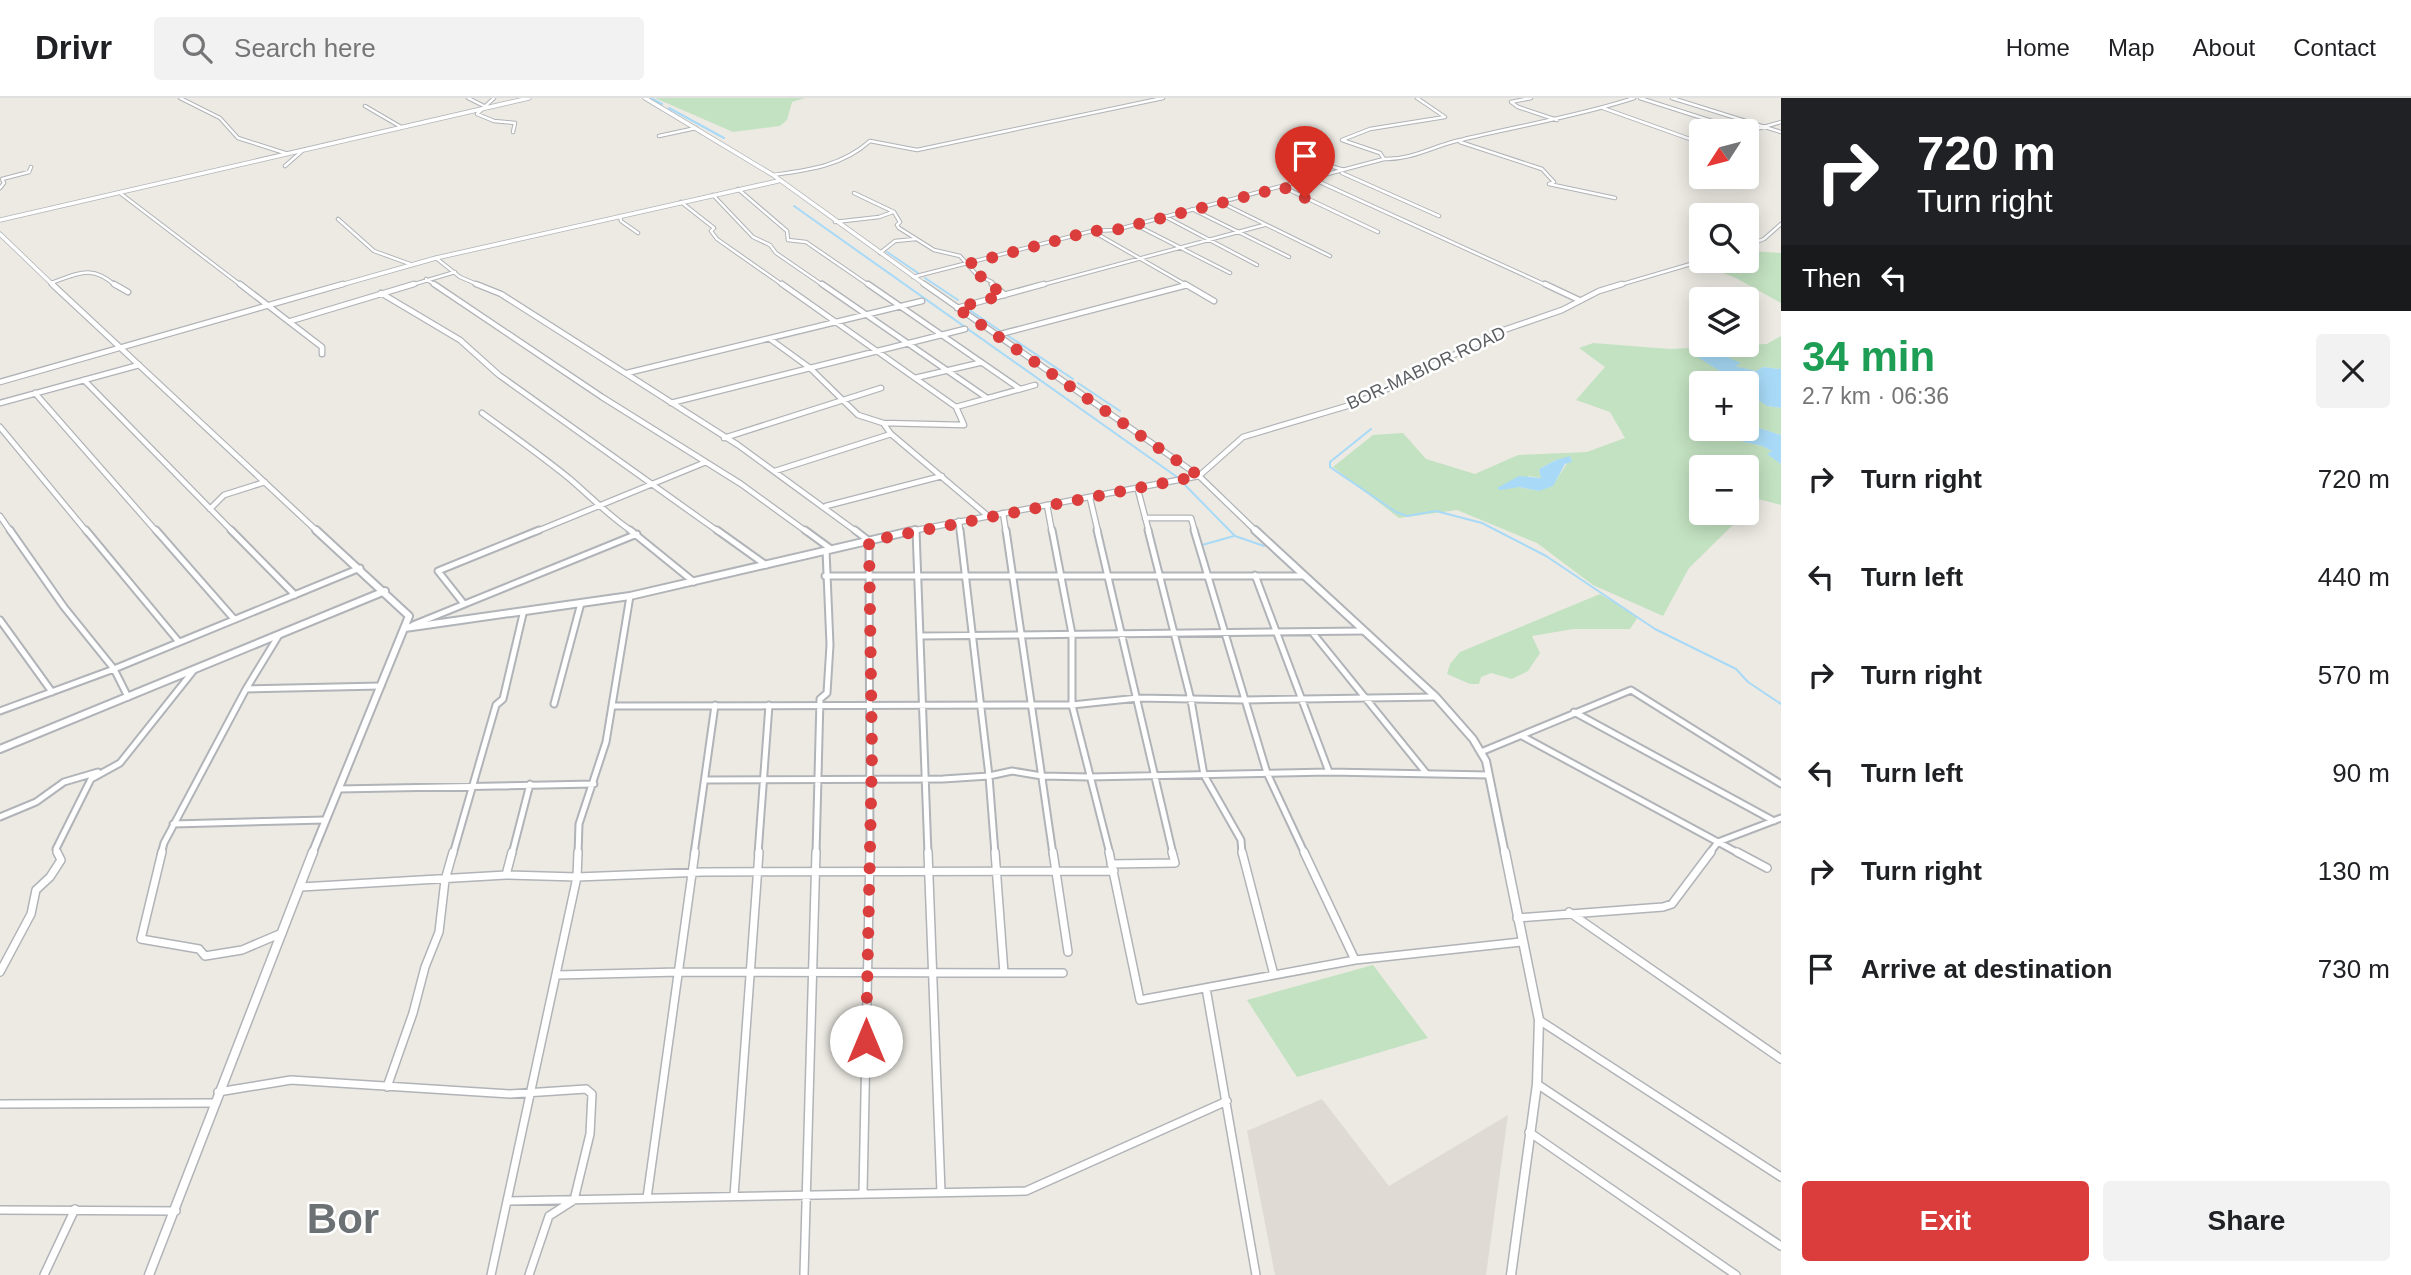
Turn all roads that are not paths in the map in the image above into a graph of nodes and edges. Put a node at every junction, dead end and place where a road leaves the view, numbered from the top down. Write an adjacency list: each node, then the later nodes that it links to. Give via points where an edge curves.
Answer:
1 (180, 98): 29 (street, via 209,111 238,138)
2 (468, 98): 13 (street)
3 (494, 98): 13 (street)
4 (529, 98): 13 (street)
5 (645, 98): 20 (street)
6 (1163, 98): 35 (street, via 917,150 870,141 851,158)
7 (1417, 98): 30 (street, via 1445,117 1370,129 1342,140 1380,153)
8 (1531, 98): 16 (street, via 1511,102)
9 (1634, 98): 14 (street)
10 (1640, 98): 15 (street)
11 (1672, 98): 19 (street)
12 (365, 106): 18 (street)
13 (482, 108): 18 (street); 22 (street, via 477,114 485,118 515,123)
14 (1603, 108): 16 (street); 25 (street)
15 (1706, 119)
16 (1557, 120): 26 (street)
17 (1781, 122): 19 (street)
18 (401, 127): 27 (street)
19 (1764, 127): 21 (street); 23 (street)
20 (696, 128): 24 (street); 35 (street)
21 (1759, 128)
22 (513, 132)
23 (1781, 132)
24 (659, 136)
25 (1689, 140)
26 (1457, 141): 30 (street, via 1399,160); 44 (street, via 1542,169 1554,182 1548,184)
27 (300, 152): 29 (street); 31 (street)
28 (1285, 153): 33 (street)
29 (288, 155): 41 (street)
30 (1384, 159): 33 (street)
31 (285, 166)
32 (31, 167): 39 (street, via 29,172 2,179)
33 (1347, 171): 34 (street)
34 (1341, 172): 36 (street); 49 (street)
35 (773, 175): 37 (street)
36 (1313, 179): 38 (street); 87 (street)
37 (778, 181): 40 (street); 54 (street)
38 (1283, 187): 46 (street); 60 (street)
39 (0, 188)
40 (738, 189): 43 (street); 89 (street, via 788,231 788,240 806,242)
41 (120, 192): 53 (street); 88 (street)
42 (854, 193): 48 (street)
43 (713, 195): 45 (street); 91 (street, via 754,237)
44 (1615, 198)
45 (681, 202): 50 (street); 93 (street, via 714,228 711,231 717,239)
46 (1219, 202): 47 (street); 57 (street)
47 (1192, 209): 51 (street); 59 (street)
48 (894, 212): 54 (street); 63 (street, via 899,228)
49 (1439, 215)
50 (620, 216): 61 (street); 71 (street)
51 (1164, 216): 56 (street); 64 (street)
52 (338, 219): 72 (street, via 374,251)
53 (0, 220)
54 (835, 222): 67 (street)
55 (1781, 224): 65 (street)
56 (1135, 225): 58 (street); 66 (street)
57 (1264, 225): 59 (street); 68 (street)
58 (1092, 231): 69 (street); 73 (street)
59 (1239, 232): 64 (street); 70 (street)
60 (1378, 232)
61 (638, 233)
62 (0, 234): 80 (street)
63 (916, 239): 67 (street, via 895,241); 73 (street)
64 (1209, 241): 66 (street); 74 (street)
65 (1759, 241)
66 (1178, 247): 69 (street); 77 (street)
67 (880, 253): 78 (street)
68 (1330, 256)
69 (1140, 257): 81 (street); 84 (street)
70 (1289, 257)
71 (436, 258): 72 (street); 76 (street)
72 (411, 264): 88 (street)
73 (968, 264): 78 (street); 84 (street)
74 (1257, 265)
75 (1689, 265): 87 (street, BOR-MABIOR ROAD)
76 (455, 272): 79 (street); 106 (street, via 502,294)
77 (1230, 273)
78 (913, 277): 90 (street)
79 (426, 279): 83 (street); 124 (street)
80 (51, 283): 82 (street, via 92,272); 99 (street)
81 (1187, 285): 86 (street); 96 (street)
82 (128, 292)
83 (381, 293): 92 (street); 129 (street, via 472,349 499,375)
84 (1005, 296): 90 (street)
85 (922, 300): 89 (street)
86 (1214, 300)
87 (1579, 300): 127 (street, BOR-MABIOR ROAD, via 1501,331 1357,402 1243,437)
88 (269, 306): 92 (street); 99 (street)
89 (900, 306): 91 (street); 95 (street)
90 (957, 308): 96 (street)
91 (868, 314): 93 (street); 98 (street)
92 (291, 321): 101 (street, via 322,348)
93 (836, 321): 97 (street); 100 (street)
94 (965, 329): 95 (street)
95 (939, 334): 98 (street); 102 (street)
96 (997, 335): 127 (street)
97 (771, 339): 104 (street); 106 (street)
98 (906, 343): 100 (street); 105 (street)
99 (119, 346): 103 (street); 109 (street)
100 (876, 349): 104 (street); 107 (street)
101 (322, 354)
102 (979, 363): 105 (street); 112 (street)
103 (139, 365): 108 (street); 128 (street)
104 (810, 368): 115 (street); 117 (street)
105 (946, 371): 107 (street); 114 (street)
106 (627, 373): 117 (street)
107 (915, 378): 118 (street)
108 (84, 380): 113 (street); 135 (street)
109 (0, 382)
110 (1035, 385): 112 (street)
111 (881, 388): 115 (street)
112 (1020, 389): 114 (street)
113 (35, 393): 116 (street); 165 (street)
114 (987, 398): 118 (street)
115 (845, 399): 120 (street, via 858,415); 123 (street)
116 (0, 403)
117 (671, 403): 123 (street)
118 (956, 407): 120 (street, via 964,425)
119 (482, 413): 132 (street)
120 (883, 422): 122 (street)
121 (0, 427): 179 (street)
122 (891, 434): 125 (street); 126 (street)
123 (724, 438): 125 (street)
124 (706, 462): 129 (street); 144 (street)
125 (775, 471): 134 (street)
126 (942, 476): 134 (street); 138 (street)
127 (1199, 476): 130 (street); 157 (street)
128 (265, 482): 135 (street, via 225,495); 146 (street)
129 (654, 483): 132 (street); 145 (street)
130 (1138, 489): 131 (street); 139 (street)
131 (1090, 498): 133 (street); 150 (street)
132 (600, 504): 142 (street, via 614,520); 163 (street, via 438,571)
133 (1047, 505): 136 (street); 149 (street)
134 (826, 506): 143 (street)
135 (210, 509): 160 (street)
136 (1003, 513): 138 (street); 148 (street)
137 (0, 516): 180 (street)
138 (988, 516): 140 (street)
139 (1145, 518): 151 (street); 152 (street, via 1191,518)
140 (959, 521): 141 (street); 147 (street)
141 (916, 530): 143 (street); 153 (street)
142 (637, 534): 158 (street); 163 (street)
143 (869, 541): 144 (street); 156 (street)
144 (829, 550): 145 (street); 155 (street)
145 (766, 565): 158 (street)
146 (360, 568): 159 (street); 160 (street)
147 (966, 574): 148 (street); 153 (street); 178 (street)
148 (1012, 574): 149 (street); 176 (street)
149 (1060, 574): 150 (street); 173 (street)
150 (1109, 574): 151 (street); 174 (street)
151 (1159, 574): 152 (street); 171 (street)
152 (1207, 574): 154 (street); 172 (street)
153 (917, 575): 156 (street); 177 (street)
154 (1255, 575): 157 (street); 169 (street)
155 (825, 576): 156 (street); 198 (street, via 830,639 827,692)
156 (870, 576): 199 (street)
157 (1304, 576): 168 (street)
158 (694, 582): 161 (street)
159 (385, 592): 167 (street, via 409,616); 175 (street)
160 (295, 595): 165 (street)
161 (630, 596): 162 (street); 201 (street)
162 (580, 603): 164 (street); 194 (street)
163 (464, 604): 167 (street)
164 (523, 614): 167 (street); 225 (street, via 503,699 496,705)
165 (234, 619): 179 (street)
166 (0, 620): 184 (street)
167 (405, 628): 182 (street)
168 (1364, 631): 170 (street); 186 (street)
169 (1277, 632): 170 (street); 172 (street); 189 (street)
170 (1312, 632): 188 (street)
171 (1174, 633): 172 (street); 174 (street); 190 (street)
172 (1223, 633): 191 (street)
173 (1072, 634): 174 (street); 176 (street); 200 (street)
174 (1123, 634): 187 (street)
175 (279, 635): 181 (street); 183 (street)
176 (1021, 635): 178 (street); 193 (street)
177 (920, 636): 178 (street); 195 (street)
178 (974, 636): 192 (street)
179 (179, 642): 180 (street)
180 (114, 669): 184 (street); 185 (street)
181 (194, 670): 185 (street); 207 (street)
182 (381, 686): 183 (street); 226 (street)
183 (246, 688): 230 (street)
184 (52, 692): 202 (street)
185 (128, 697): 205 (street)
186 (1436, 697): 188 (street); 206 (street)
187 (1138, 698): 190 (street); 200 (street); 211 (street)
188 (1368, 698): 189 (street); 210 (street)
189 (1301, 699): 191 (street); 208 (street)
190 (1191, 700): 191 (street); 212 (street)
191 (1245, 700): 209 (street)
192 (981, 703): 193 (street); 195 (street); 214 (street)
193 (1031, 703): 200 (street); 215 (street)
194 (554, 704)
195 (922, 704): 199 (street); 218 (street)
196 (715, 705): 197 (street); 201 (street); 221 (street)
197 (769, 705): 198 (street); 220 (street)
198 (820, 705): 199 (street); 216 (street)
199 (872, 705): 217 (street)
200 (1072, 705): 219 (street)
201 (612, 706): 223 (street)
202 (0, 711)
203 (1574, 712): 204 (street); 224 (street, via 1631,690); 228 (street)
204 (1522, 736): 206 (street); 231 (street)
205 (0, 749)
206 (1481, 752): 213 (street)
207 (121, 763): 227 (street, via 64,782 36,802); 252 (street, via 91,779 56,849 61,860 36,890 31,914)
208 (1329, 772): 209 (street); 210 (street)
209 (1267, 773): 212 (street); 251 (street)
210 (1427, 774): 213 (street)
211 (1156, 775): 212 (street); 219 (street); 232 (street, via 1175,863)
212 (1204, 775): 261 (street, via 1241,840)
213 (1489, 775): 247 (street)
214 (989, 776): 215 (street, via 1012,771); 218 (street); 240 (street)
215 (1042, 776): 219 (street); 241 (street)
216 (818, 777): 217 (street); 220 (street); 237 (street)
217 (871, 777): 218 (street); 238 (street)
218 (925, 777): 239 (street)
219 (1088, 777): 232 (street)
220 (764, 779): 221 (street); 235 (street)
221 (705, 780): 234 (street)
222 (530, 784): 223 (street); 225 (street); 242 (street)
223 (594, 784): 243 (street, via 579,824)
224 (1781, 784)
225 (472, 785): 226 (street); 244 (street)
226 (338, 789): 229 (street)
227 (0, 817)
228 (1777, 819): 231 (street)
229 (325, 820): 230 (street); 245 (street)
230 (173, 824): 248 (street, via 164,843 141,939 199,948 205,956 242,950)
231 (1718, 842): 233 (street); 246 (street, via 1672,904)
232 (1111, 864): 236 (street)
233 (1767, 868)
234 (692, 872): 235 (street); 243 (street); 253 (street)
235 (756, 872): 237 (street); 254 (street)
236 (1114, 872): 241 (street); 262 (street, via 1140,1000)
237 (817, 873): 238 (street); 255 (street)
238 (867, 873): 239 (street); 256 (street)
239 (928, 873): 240 (street); 257 (street)
240 (995, 873): 241 (street); 258 (street)
241 (1055, 873): 250 (street)
242 (506, 875): 243 (street); 244 (street)
243 (577, 877): 260 (street)
244 (445, 880): 245 (street); 266 (street, via 439,932)
245 (301, 887): 248 (street)
246 (1569, 912): 247 (street); 264 (street)
247 (1517, 918): 249 (street)
248 (282, 933): 267 (street)
249 (1521, 942): 251 (street); 263 (street)
250 (1068, 952)
251 (1355, 960): 261 (street)
252 (0, 972)
253 (679, 972): 254 (street); 260 (street); 278 (street)
254 (749, 972): 255 (street); 277 (street)
255 (814, 972): 256 (street); 276 (street)
256 (866, 972): 257 (street); 275 (street)
257 (932, 973): 258 (street); 274 (street)
258 (1004, 973): 259 (street)
259 (1063, 974)
260 (557, 975): 268 (street)
261 (1274, 975): 262 (street)
262 (1206, 988): 269 (street)
263 (1538, 1020): 265 (street); 273 (street)
264 (1781, 1059)
265 (1537, 1084): 272 (street); 284 (street)
266 (387, 1087): 267 (street, via 290,1080); 268 (street)
267 (218, 1092): 270 (street)
268 (528, 1093): 279 (street, via 586,1089 592,1094 589,1134); 280 (street)
269 (1227, 1101): 274 (street, via 1026,1191); 290 (street)
270 (213, 1103): 271 (street); 283 (street)
271 (0, 1104)
272 (1529, 1132): 291 (street); 292 (street)
273 (1781, 1177)
274 (941, 1192): 275 (street)
275 (863, 1193): 276 (street)
276 (807, 1194): 277 (street); 289 (street)
277 (734, 1196): 278 (street)
278 (647, 1198): 279 (street)
279 (574, 1200): 280 (street); 288 (street, via 549,1216)
280 (507, 1201): 287 (street)
281 (75, 1209): 282 (street); 283 (street); 285 (street)
282 (0, 1210)
283 (176, 1211): 286 (street)
284 (1781, 1246)
285 (44, 1275)
286 (149, 1275)
287 (491, 1275)
288 (529, 1275)
289 (804, 1275)
290 (1256, 1275)
291 (1511, 1275)
292 (1736, 1275)

